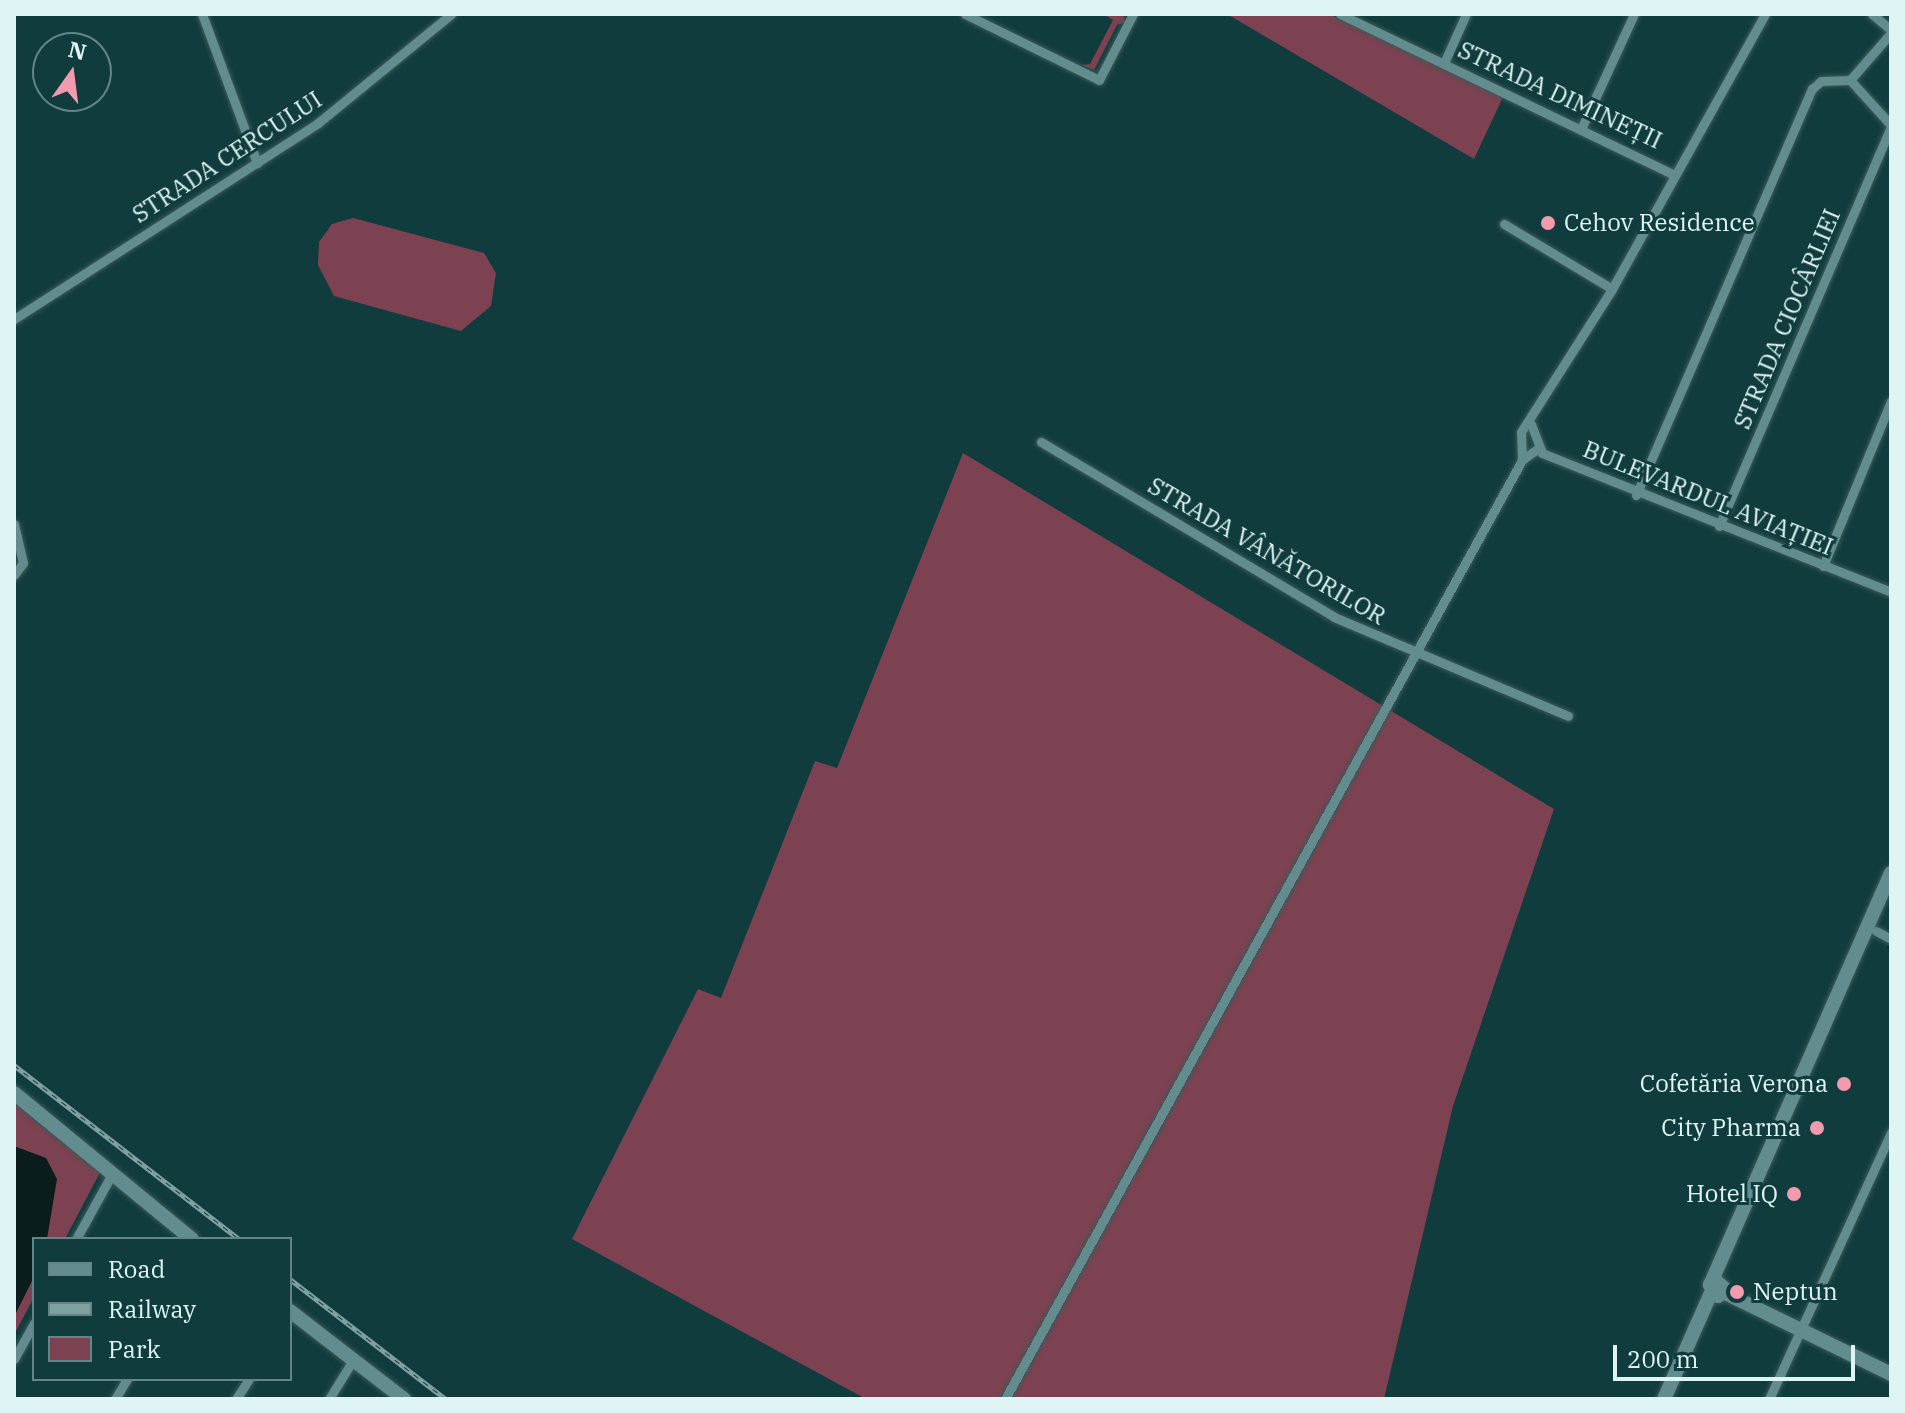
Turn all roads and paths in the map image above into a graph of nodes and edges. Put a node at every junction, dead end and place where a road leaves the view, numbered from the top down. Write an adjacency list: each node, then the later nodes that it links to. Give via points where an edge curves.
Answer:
1 (202, 14): 15 (street)
2 (451, 14): 15 (street, STRADA CERCULUI, via 375,83)
3 (965, 14): 4 (street, via 1099,80)
4 (1133, 14)
5 (1340, 14): 11 (street, STRADA DIMINEȚII)
6 (1466, 14): 11 (street)
7 (1634, 14): 14 (street)
8 (1765, 14): 16 (street)
9 (1872, 14): 10 (street)
10 (1891, 32): 12 (street)
11 (1444, 63): 14 (street, STRADA DIMINEȚII)
12 (1850, 80): 13 (street); 25 (street, via 1821,81 1812,89)
13 (1891, 126): 27 (street, STRADA CIOCÂRLIEI)
14 (1582, 127): 16 (street, STRADA DIMINEȚII)
15 (257, 163): 19 (street, STRADA CERCULUI)
16 (1674, 175): 18 (street)
17 (1504, 224): 18 (street)
18 (1612, 289): 21 (street)
19 (14, 319)
20 (1891, 401): 28 (street)
21 (1531, 424): 23 (street); 24 (street, via 1519,438)
22 (1041, 442): 31 (street, STRADA VÂNĂTORILOR, via 1334,617 1387,644)
23 (1537, 449): 24 (street); 25 (street, BULEVARDUL AVIAȚIEI)
24 (1522, 460): 31 (street)
25 (1636, 495): 27 (street, BULEVARDUL AVIAȚIEI)
26 (14, 524): 29 (street, via 23,552)
27 (1719, 526): 28 (street, BULEVARDUL AVIAȚIEI)
28 (1823, 566): 30 (street, BULEVARDUL AVIAȚIEI)
29 (14, 575)
30 (1891, 592)
31 (1418, 649): 32 (street, STRADA VÂNĂTORILOR); 55 (street)
32 (1568, 716)
33 (1891, 873): 42 (main road)
34 (1891, 895): 35 (main road)
35 (1876, 931): 36 (street); 42 (main road)
36 (1891, 939)
37 (14, 1093): 39 (main road)
38 (1891, 1133): 45 (street)
39 (112, 1174): 40 (street); 41 (main road)
40 (77, 1237)
41 (190, 1237)
42 (1718, 1289): 45 (main road); 56 (main road); 57 (main road)
43 (292, 1314): 47 (main road)
44 (32, 1327): 46 (street)
45 (1801, 1330): 48 (main road); 58 (street)
46 (14, 1359)
47 (353, 1360): 53 (street); 54 (main road)
48 (1891, 1372)
49 (126, 1381): 51 (street)
50 (248, 1381): 52 (street)
51 (115, 1399)
52 (236, 1399)
53 (329, 1399)
54 (404, 1399)
55 (1005, 1399)
56 (1664, 1399)
57 (1672, 1399)
58 (1769, 1399)

